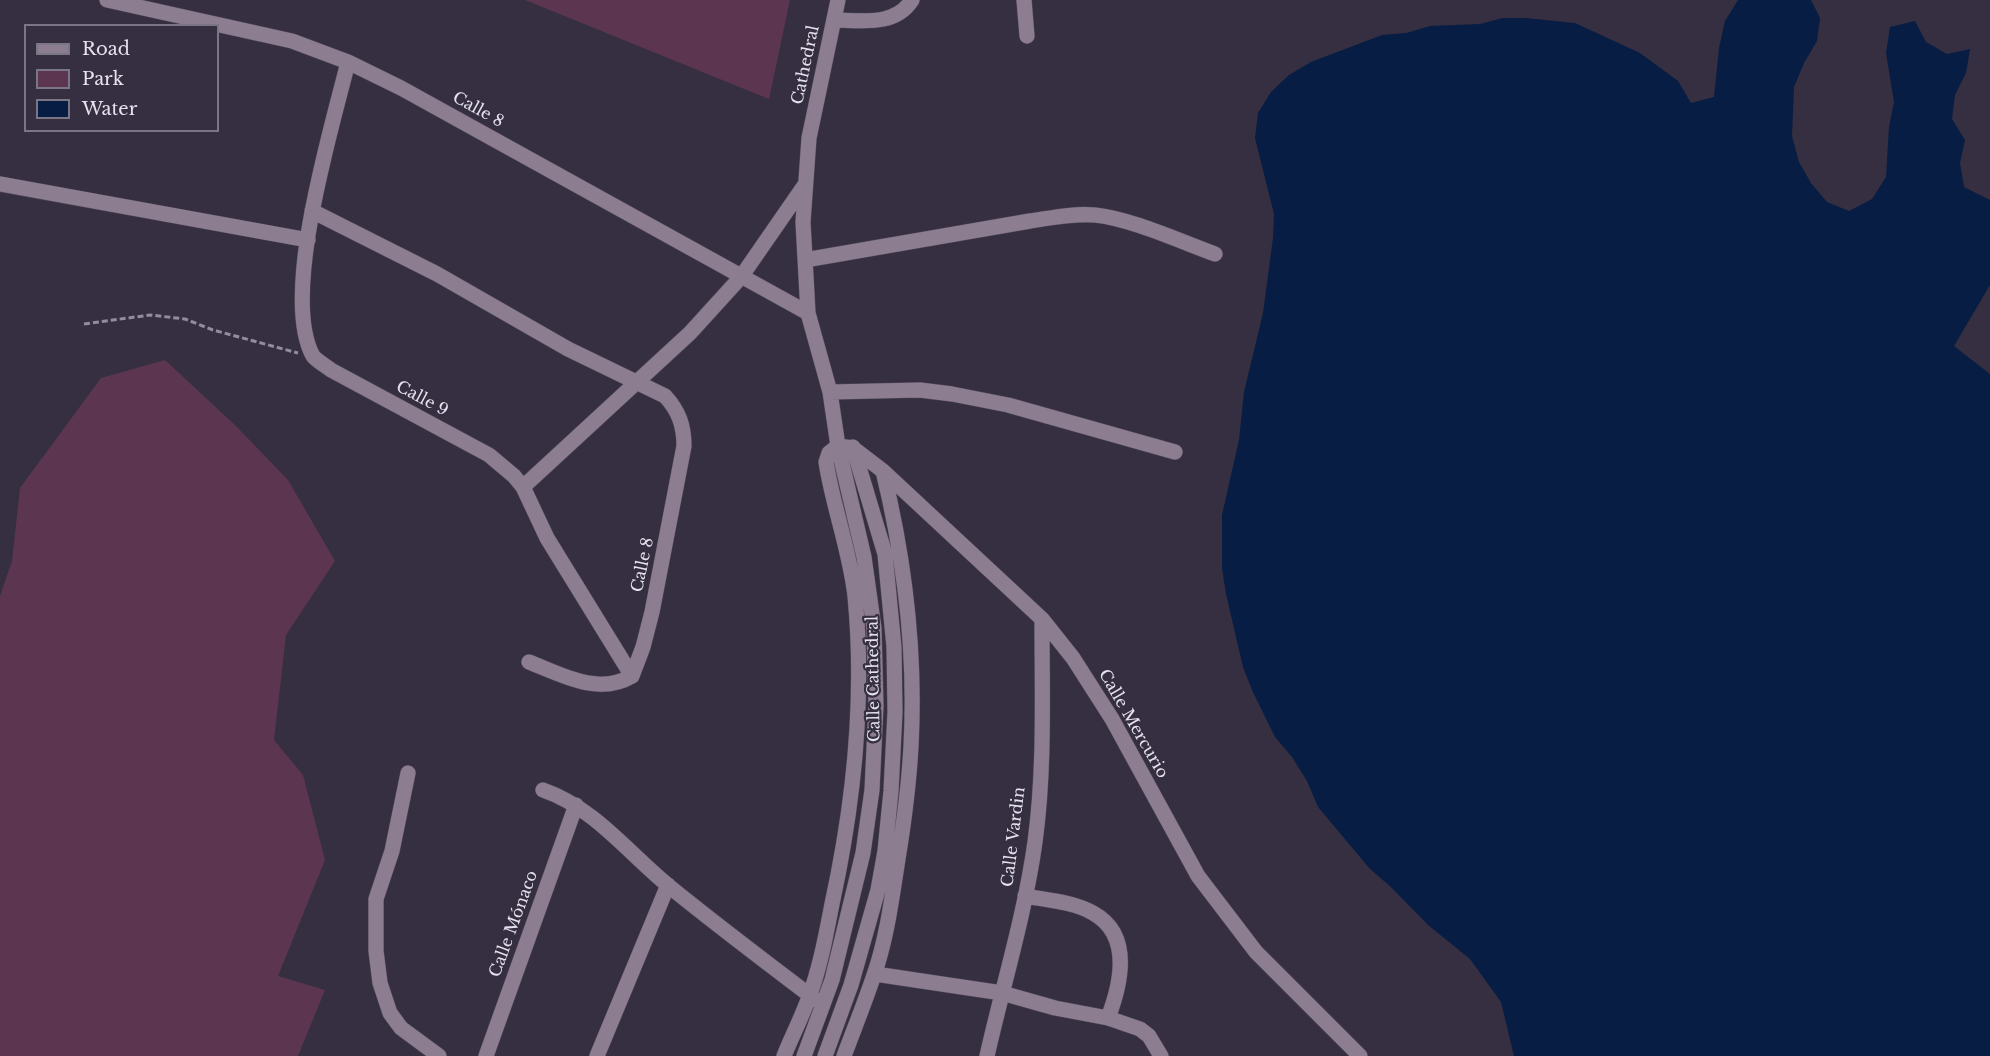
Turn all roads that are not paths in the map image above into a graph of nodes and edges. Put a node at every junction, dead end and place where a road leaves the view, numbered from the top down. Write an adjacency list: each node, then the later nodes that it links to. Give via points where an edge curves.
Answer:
1 (107, 0): 6 (street, Calle 8)
2 (838, 0): 5 (street, Cathedral)
3 (912, 0): 5 (street, via 907,8 886,19)
4 (1024, 0): 8 (street)
5 (834, 20): 10 (street, Cathedral)
6 (215, 24)
7 (219, 25): 9 (street, Calle 8, via 292,41)
8 (1028, 36)
9 (348, 62): 13 (street); 17 (street, Calle 8)
10 (809, 138): 12 (street, Calle Cathedral)
11 (0, 184): 14 (street)
12 (804, 186): 16 (street, Calle Cathedral); 17 (street)
13 (312, 211): 14 (street); 19 (street, Calle 8, via 437,274 568,349)
14 (308, 240): 24 (street, Calle 9, via 303,265 303,310 314,358 489,455)
15 (1215, 254): 16 (street, via 1126,222 1095,215 1067,215)
16 (805, 260): 18 (street, Calle Cathedral)
17 (741, 277): 18 (street, Calle 8); 19 (street)
18 (808, 314): 20 (street, Calle Cathedral)
19 (638, 382): 24 (street); 27 (street, Calle 8, via 665,396 674,406 684,430 684,446 652,612)
20 (830, 392): 21 (street, Calle Cathedral); 22 (street, via 920,390 952,394 1008,405)
21 (846, 447): 23 (street, Calle Mercurio); 35 (street, via 828,453 826,462 855,595 857,738 844,848); 36 (street, Calle Cathedral, via 874,628 876,706 872,790 863,853); 37 (street, Calle Cathedral, via 885,554 894,646 895,712 891,790 878,890)
22 (1175, 452)
23 (882, 471): 25 (street, Calle Mercurio); 33 (street, via 896,524 907,602 912,674 911,747 892,897)
24 (523, 488): 27 (street, Calle 9, via 547,538)
25 (1042, 619): 32 (street, Calle Vardin, via 1039,798); 48 (street, Calle Mercurio, via 1073,658 1112,719 1205,885 1256,952)
26 (529, 662): 27 (street, via 595,685 621,682)
27 (632, 676)
28 (408, 773): 39 (street, via 392,850 376,899 376,951 380,983 390,1013 401,1028)
29 (543, 790): 30 (street)
30 (576, 805): 31 (street); 40 (street, Calle Mónaco)
31 (668, 885): 35 (street); 41 (street)
32 (1025, 896): 34 (street, Calle Vardin); 38 (street, via 1077,907 1094,913 1108,925 1116,937 1121,966)
33 (875, 974): 34 (street); 45 (street)
34 (1002, 993): 38 (street); 46 (street, Calle Vardin)
35 (810, 995): 36 (street); 42 (street)
36 (823, 1005): 37 (street); 43 (street, Calle Cathedral)
37 (841, 1017): 44 (street, Calle Cathedral)
38 (1108, 1018): 47 (street, via 1140,1029)
39 (439, 1056)
40 (486, 1056)
41 (597, 1056)
42 (784, 1056)
43 (804, 1056)
44 (825, 1056)
45 (844, 1056)
46 (987, 1056)
47 (1161, 1056)
48 (1360, 1056)

